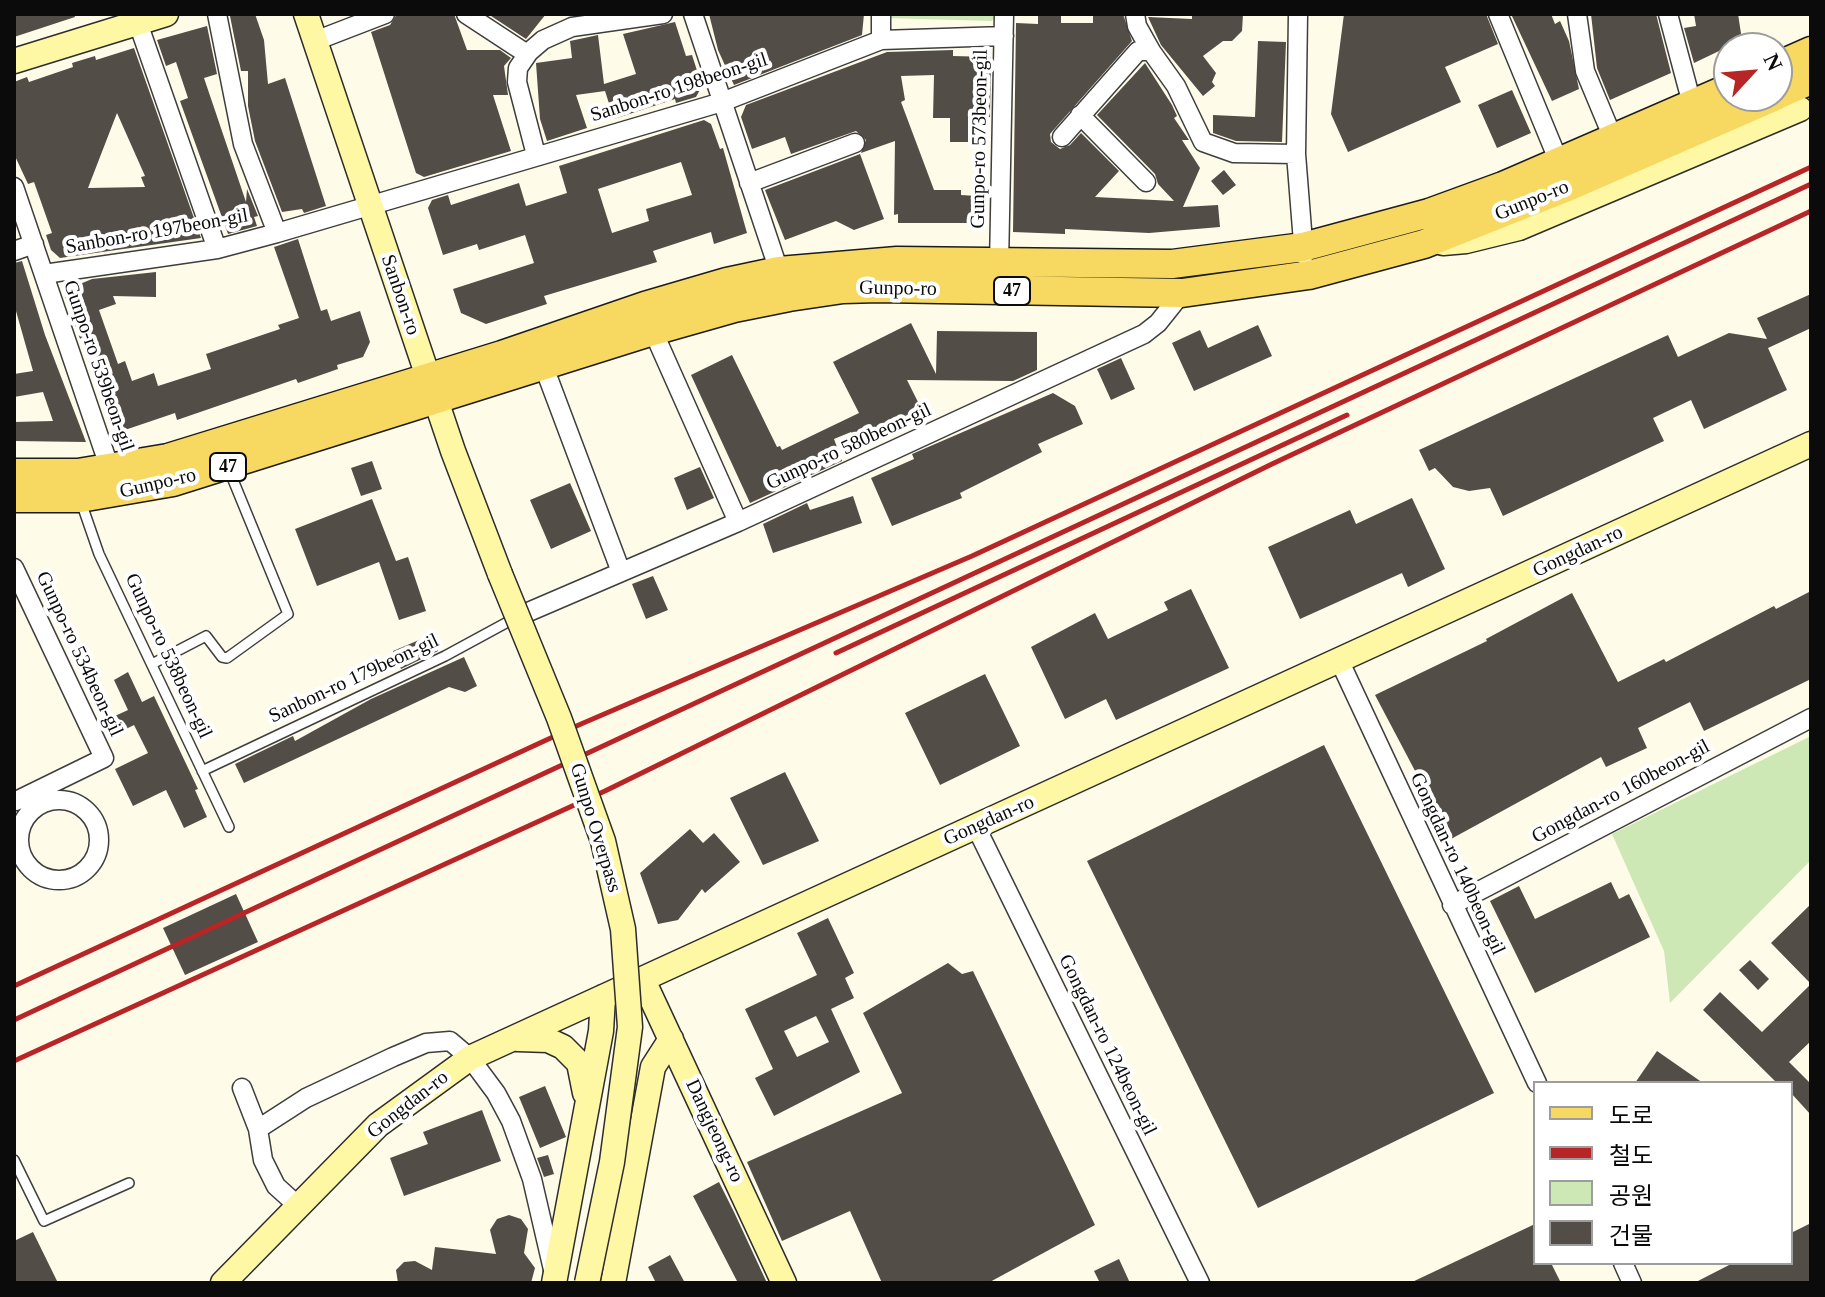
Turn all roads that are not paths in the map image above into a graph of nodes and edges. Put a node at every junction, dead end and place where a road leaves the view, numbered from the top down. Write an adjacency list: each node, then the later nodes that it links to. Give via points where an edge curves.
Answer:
1 (166, 14): 15 (street)
2 (217, 14): 39 (street, via 243,144)
3 (306, 14): 18 (street, Sanbon-ro)
4 (385, 14): 18 (street)
5 (466, 14): 20 (street)
6 (663, 14): 20 (street, via 572,27)
7 (693, 14): 25 (street)
8 (881, 14): 17 (street)
9 (1004, 14): 16 (street, Gunpo-ro 573beon-gil)
10 (1135, 14): 19 (street)
11 (1298, 14): 32 (street)
12 (1498, 14): 34 (street)
13 (1577, 14): 30 (street, via 1585,71)
14 (1668, 14): 26 (street)
15 (138, 23): 21 (street); 42 (street)
16 (1004, 36): 17 (street, Sanbon-ro 198beon-gil); 45 (street, Gunpo-ro 573beon-gil)
17 (881, 40): 25 (street, Sanbon-ro 198beon-gil)
18 (315, 41): 38 (street, Sanbon-ro)
19 (1151, 51): 28 (street, via 1138,51); 32 (street, via 1176,86 1203,142 1234,153)
20 (527, 54): 33 (street, via 517,82)
21 (14, 61)
22 (1811, 80): 23 (main road, Gunpo-ro / 47)
23 (1793, 93)
24 (1713, 95): 26 (main road, Gunpo-ro / 47)
25 (722, 102): 33 (street, Sanbon-ro 198beon-gil); 36 (street)
26 (1692, 104): 30 (main road, Gunpo-ro / 47)
27 (1754, 112): 48 (main road, Gunpo-ro / 47, via 1424,244 1331,270)
28 (1080, 115): 29 (street); 35 (street)
29 (1062, 137)
30 (1613, 138): 34 (main road, Gunpo-ro / 47)
31 (855, 143): 36 (street)
32 (1296, 154): 41 (street)
33 (536, 155): 38 (street, Sanbon-ro 198beon-gil)
34 (1559, 162): 41 (main road, Gunpo-ro / 47, via 1429,213)
35 (1146, 182)
36 (749, 183): 46 (street)
37 (14, 187): 40 (street, Gunpo-ro 539beon-gil)
38 (369, 203): 39 (street, Sanbon-ro 197beon-gil); 53 (street, Sanbon-ro)
39 (277, 233): 42 (street, Sanbon-ro 197beon-gil)
40 (34, 244): 43 (street); 47 (street, Gunpo-ro 539beon-gil)
41 (1303, 247): 45 (main road, Gunpo-ro / 47, via 1205,262); 48 (street, via 1304,264)
42 (217, 249): 47 (street, Sanbon-ro 197beon-gil)
43 (14, 251)
44 (897, 261): 45 (main road, Gunpo-ro / 47); 46 (main road, Gunpo-ro / 47); 49 (main road, via 836,274 835,282)
45 (999, 265)
46 (779, 271): 53 (main road, Gunpo-ro / 47, via 645,306 502,355)
47 (44, 274): 56 (street, Gunpo-ro 539beon-gil)
48 (1271, 280): 50 (main road, Gunpo-ro / 47)
49 (843, 289): 50 (main road, Gunpo-ro / 47); 51 (main road, Gunpo-ro / 47, via 734,308)
50 (1182, 293): 60 (street, Gunpo-ro 580beon-gil, via 1144,334)
51 (653, 331): 52 (main road, Gunpo-ro / 47); 60 (street)
52 (544, 367): 53 (main road, Gunpo-ro / 47); 62 (street)
53 (431, 387): 55 (main road, Gunpo-ro / 47); 56 (main road, Gunpo-ro / 47); 63 (street, Sanbon-ro)
54 (1811, 444): 65 (street, Gongdan-ro)
55 (228, 467): 59 (main road, Gunpo-ro / 47); 66 (lane, via 288,614 227,658 206,636)
56 (110, 469): 57 (main road, Gunpo-ro / 47)
57 (14, 473)
58 (14, 498): 59 (main road, Gunpo-ro / 47)
59 (80, 498): 66 (lane, Gunpo-ro 538beon-gil, via 99,554)
60 (738, 522): 62 (street, Gunpo-ro 580beon-gil)
61 (14, 568): 69 (street, Gunpo-ro 534beon-gil, via 104,758)
62 (621, 572): 64 (street, Gunpo-ro 580beon-gil)
63 (500, 574): 90 (street, Gunpo Overpass, bridge, via 603,841 623,929 628,1053)
64 (519, 616): 68 (lane, Sanbon-ro 179beon-gil)
65 (1340, 662): 72 (street, Gongdan-ro); 74 (street, Gongdan-ro 140beon-gil)
66 (152, 664): 68 (lane, Gunpo-ro 538beon-gil)
67 (1811, 718): 74 (street, Gongdan-ro 160beon-gil)
68 (202, 771): 71 (lane, Gunpo-ro 538beon-gil)
69 (15, 799): 70 (street)
70 (24, 819): 73 (street); 73 (street, via 38,805 63,800 85,809 99,836 94,860 78,876 46,879)
71 (229, 827)
72 (976, 827): 75 (street, Gongdan-ro); 93 (street, Gongdan-ro 124beon-gil)
73 (20, 867)
74 (1452, 905): 80 (street, Gongdan-ro 140beon-gil)
75 (643, 980): 76 (street, Gongdan-ro); 78 (street, Dangjeong-ro)
76 (603, 997): 77 (street, Gongdan-ro); 82 (street)
77 (513, 1038): 79 (street, Gongdan-ro); 82 (street, via 548,1040 563,1047 579,1063)
78 (671, 1039): 83 (street, via 653,1067); 92 (street, Dangjeong-ro)
79 (470, 1058): 84 (street, via 450,1041 426,1043 306,1098); 87 (street, Gongdan-ro, via 378,1125); 88 (street, via 511,1121 532,1179)
80 (1536, 1081)
81 (242, 1088): 84 (street)
82 (587, 1103): 83 (street, via 597,1089 627,1084 636,1089); 88 (street)
83 (643, 1120): 91 (street)
84 (258, 1129): 87 (street, via 263,1160 276,1186)
85 (14, 1160): 86 (lane, via 44,1221)
86 (129, 1183)
87 (297, 1205): 89 (street, Gongdan-ro)
88 (555, 1280)
89 (223, 1283)
90 (587, 1283)
91 (613, 1283)
92 (784, 1283)
93 (1200, 1283)

